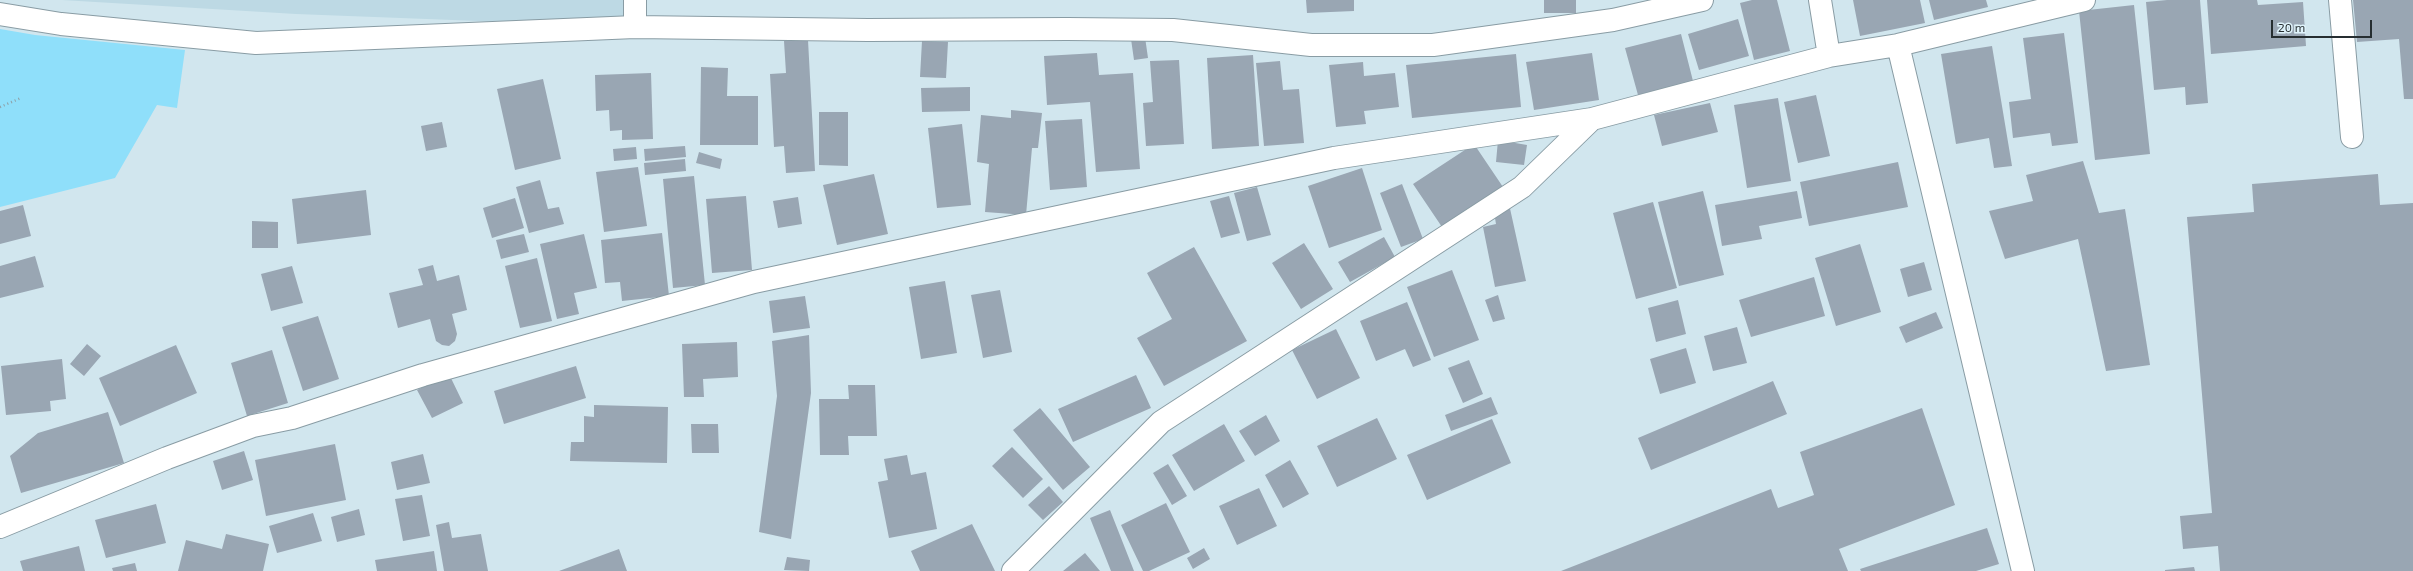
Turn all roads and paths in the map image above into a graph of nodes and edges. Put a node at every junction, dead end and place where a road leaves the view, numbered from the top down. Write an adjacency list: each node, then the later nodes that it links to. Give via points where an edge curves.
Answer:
1 (635, 0): 7 (street)
2 (1702, 0): 7 (street, via 1613,20 1433,45 1311,45 1166,30)
3 (1820, 0): 9 (street)
4 (2084, 0): 8 (street)
5 (2340, 0): 13 (street)
6 (0, 14): 7 (street, via 61,24 256,43)
7 (635, 27)
8 (1898, 45): 9 (street); 16 (street)
9 (1829, 56): 12 (street)
10 (22, 98): 11 (path)
11 (0, 107)
12 (1592, 119): 14 (street, via 1334,158 754,282 423,375 292,418 253,426 167,458); 15 (street, via 1522,187 1161,422)
13 (2352, 137)
14 (0, 527)
15 (1013, 571)
16 (2023, 571)

